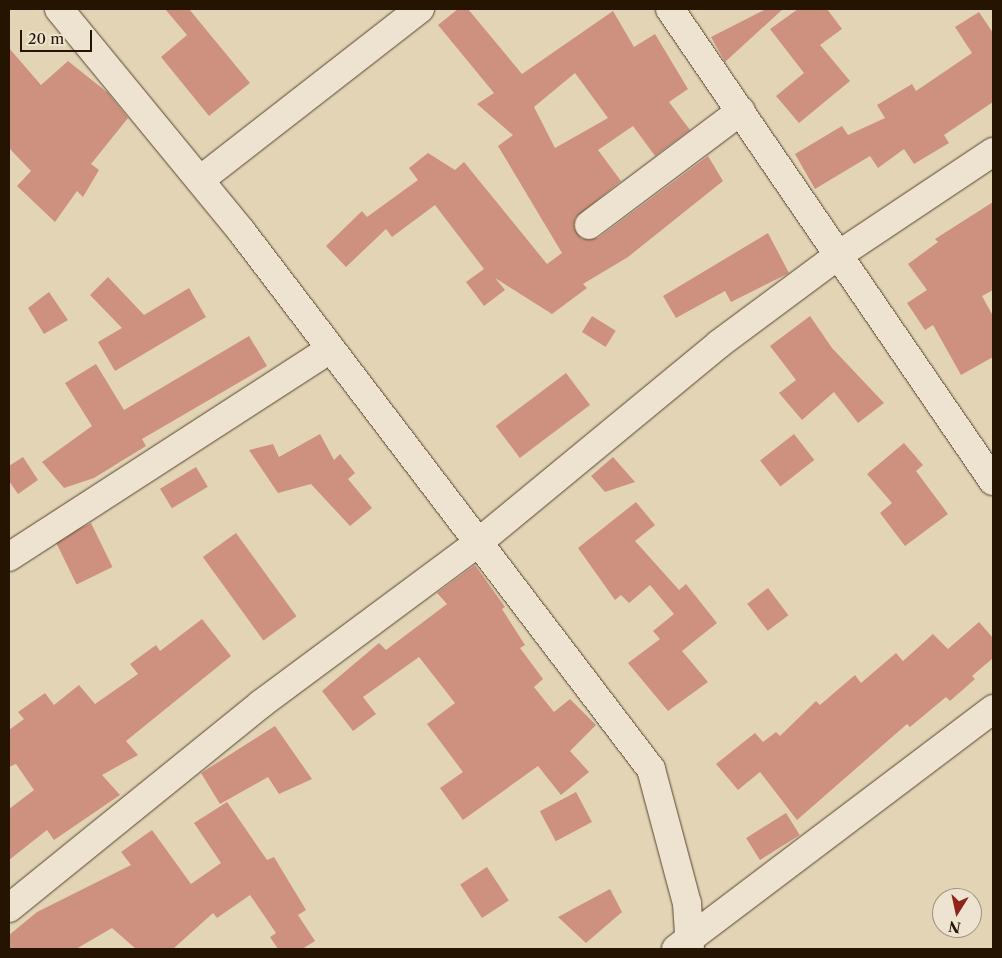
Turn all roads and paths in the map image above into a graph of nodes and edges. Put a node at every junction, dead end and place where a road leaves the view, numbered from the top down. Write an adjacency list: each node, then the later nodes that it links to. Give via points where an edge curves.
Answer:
1 (59, 9): 6 (street)
2 (420, 9): 6 (street)
3 (670, 9): 4 (street)
4 (741, 112): 7 (street); 8 (street)
5 (993, 152): 8 (street)
6 (200, 180): 9 (street)
7 (589, 225)
8 (840, 254): 10 (street, via 932,397); 11 (street, via 719,344)
9 (331, 349): 11 (street); 12 (street)
10 (993, 482)
11 (479, 542): 14 (street, via 261,704); 15 (street, via 651,769 687,903)
12 (9, 557)
13 (993, 709): 15 (street)
14 (9, 908)
15 (685, 946)

